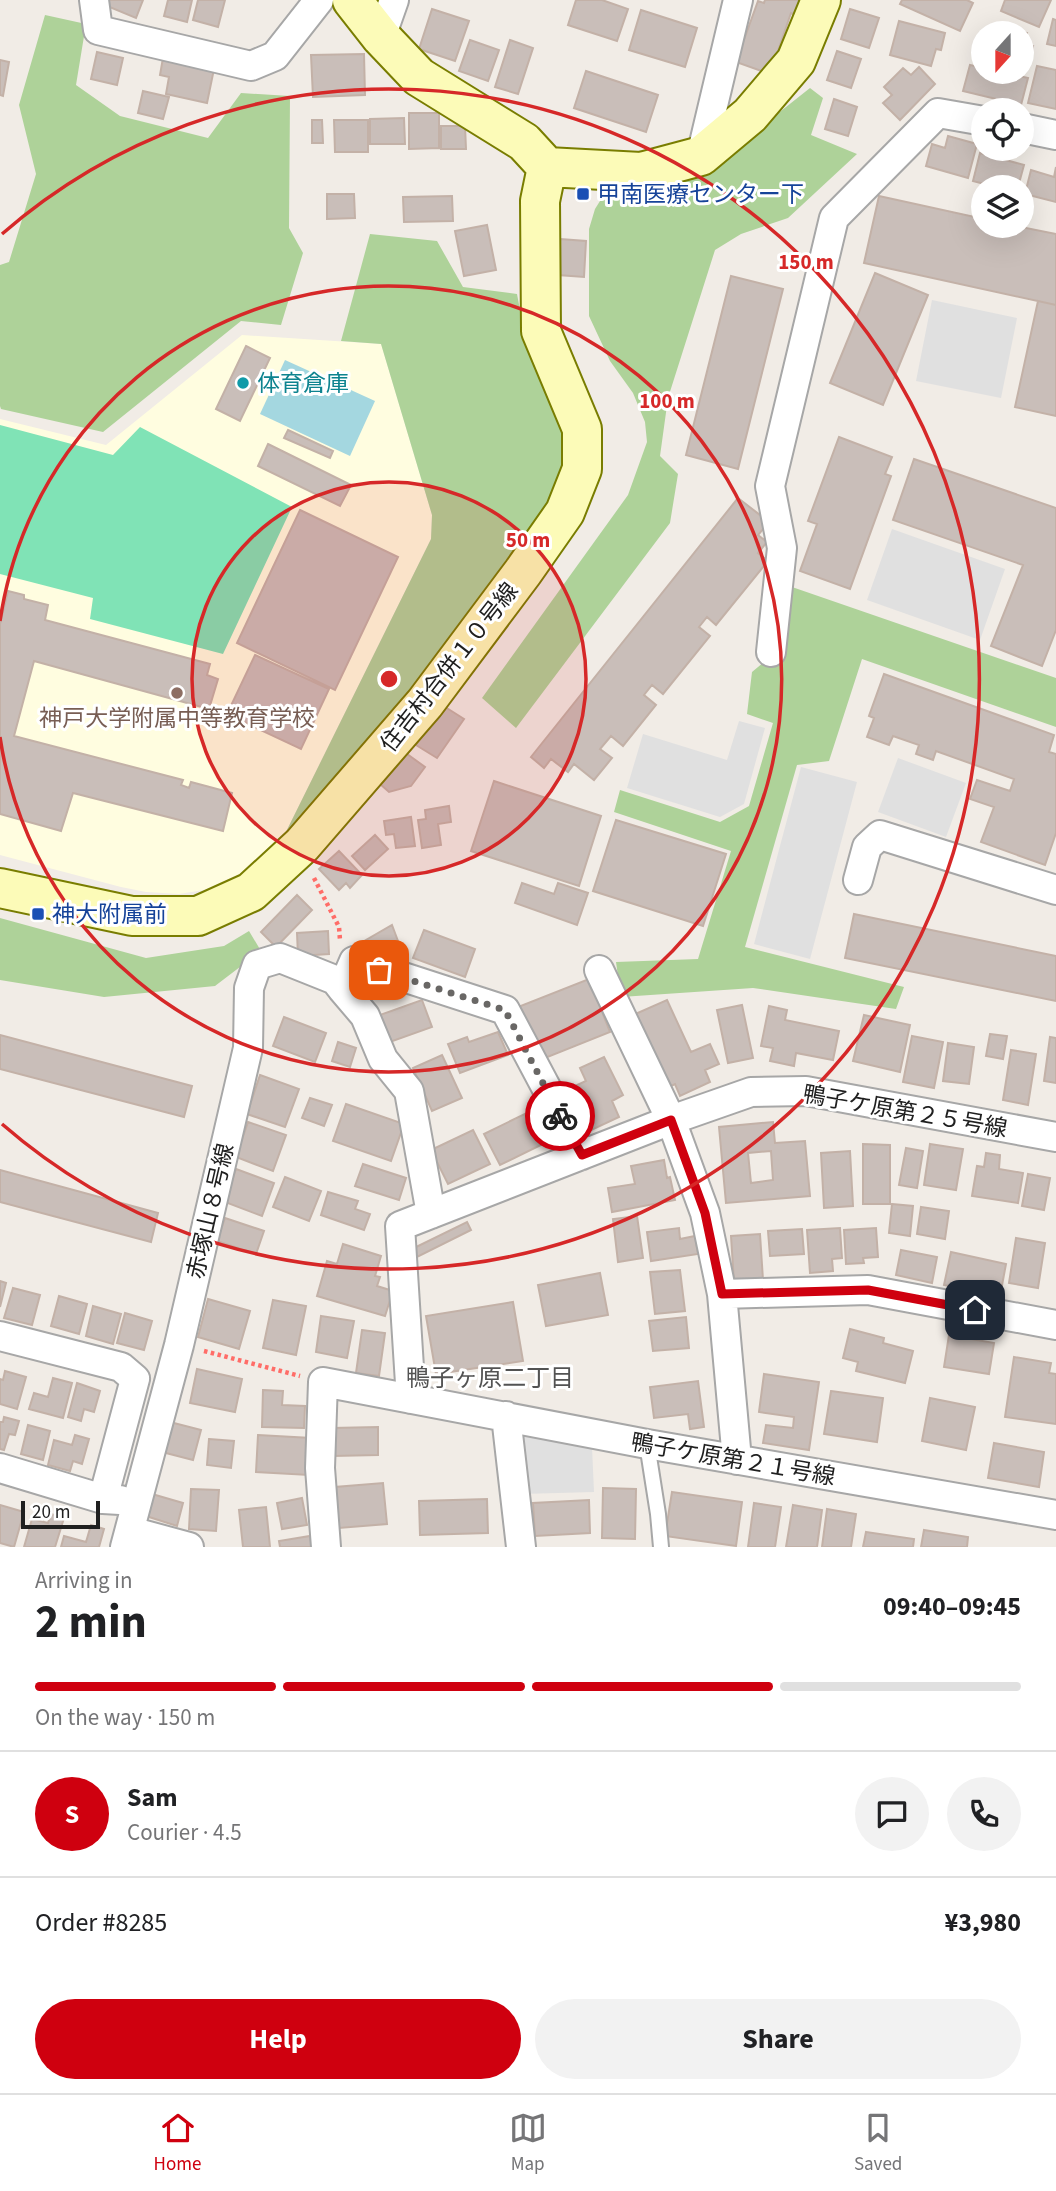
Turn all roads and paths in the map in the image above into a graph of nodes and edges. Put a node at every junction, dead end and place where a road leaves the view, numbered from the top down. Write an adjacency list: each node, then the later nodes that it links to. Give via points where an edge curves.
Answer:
1 (94, 0): 2 (street, via 98,30 251,66 275,56)
2 (319, 0)
3 (352, 0): 7 (street)
4 (394, 0): 7 (street)
5 (738, 0): 11 (street)
6 (821, 0): 11 (street, via 796,61 750,115)
7 (381, 37): 12 (street, via 419,77 524,142)
8 (971, 119): 13 (street, via 937,113 834,218 770,486 782,548)
9 (1034, 130): 10 (street)
10 (1056, 135)
11 (701, 156): 12 (street, via 641,172)
12 (547, 167): 14 (street, 住吉村合併１０号線, via 540,201 541,331 582,429 582,469 565,512 425,703)
13 (771, 652)
14 (292, 855): 16 (street, 住吉村合併１０号線, via 251,892 198,916 132,916); 19 (path, via 313,876 339,927)
15 (858, 880): 17 (street, via 867,847 880,835)
16 (0, 888)
17 (1056, 890)
18 (599, 970): 20 (street)
19 (339, 985): 22 (street, via 354,961 505,1010); 23 (street, via 365,1016 383,1059 409,1091); 27 (street, 赤塚山８号線, via 280,958 257,965 249,988 248,1048)
20 (671, 1120): 21 (street, 鴨子ケ原第２５号線, via 751,1092 807,1091); 22 (street, 鴨子ケ原第２５号線); 24 (street, via 705,1213)
21 (1056, 1137)
22 (582, 1155): 23 (street, 鴨子ケ原第２５号線)
23 (430, 1213): 29 (street, 鴨子ケ原第２５号線, via 400,1226)
24 (722, 1294): 25 (street, via 868,1290); 32 (street)
25 (1056, 1325)
26 (0, 1336): 34 (street, via 121,1367 135,1379)
27 (179, 1345): 28 (path); 35 (street, 赤塚山８号線)
28 (323, 1382): 29 (street, 鴨子ケ原第２１号線); 39 (street, via 320,1468)
29 (411, 1399): 30 (street, 鴨子ケ原第２１号線)
30 (506, 1416): 31 (street, 鴨子ケ原第２１号線); 40 (street)
31 (647, 1444): 32 (street, 鴨子ケ原第２１号線); 41 (lane)
32 (737, 1460): 36 (street, 鴨子ケ原第２１号線)
33 (0, 1468): 34 (street)
34 (103, 1499): 35 (street)
35 (137, 1501): 37 (street, 赤塚山８号線)
36 (1056, 1515)
37 (127, 1539): 38 (street)
38 (189, 1547)
39 (327, 1547)
40 (521, 1547)
41 (661, 1547)

